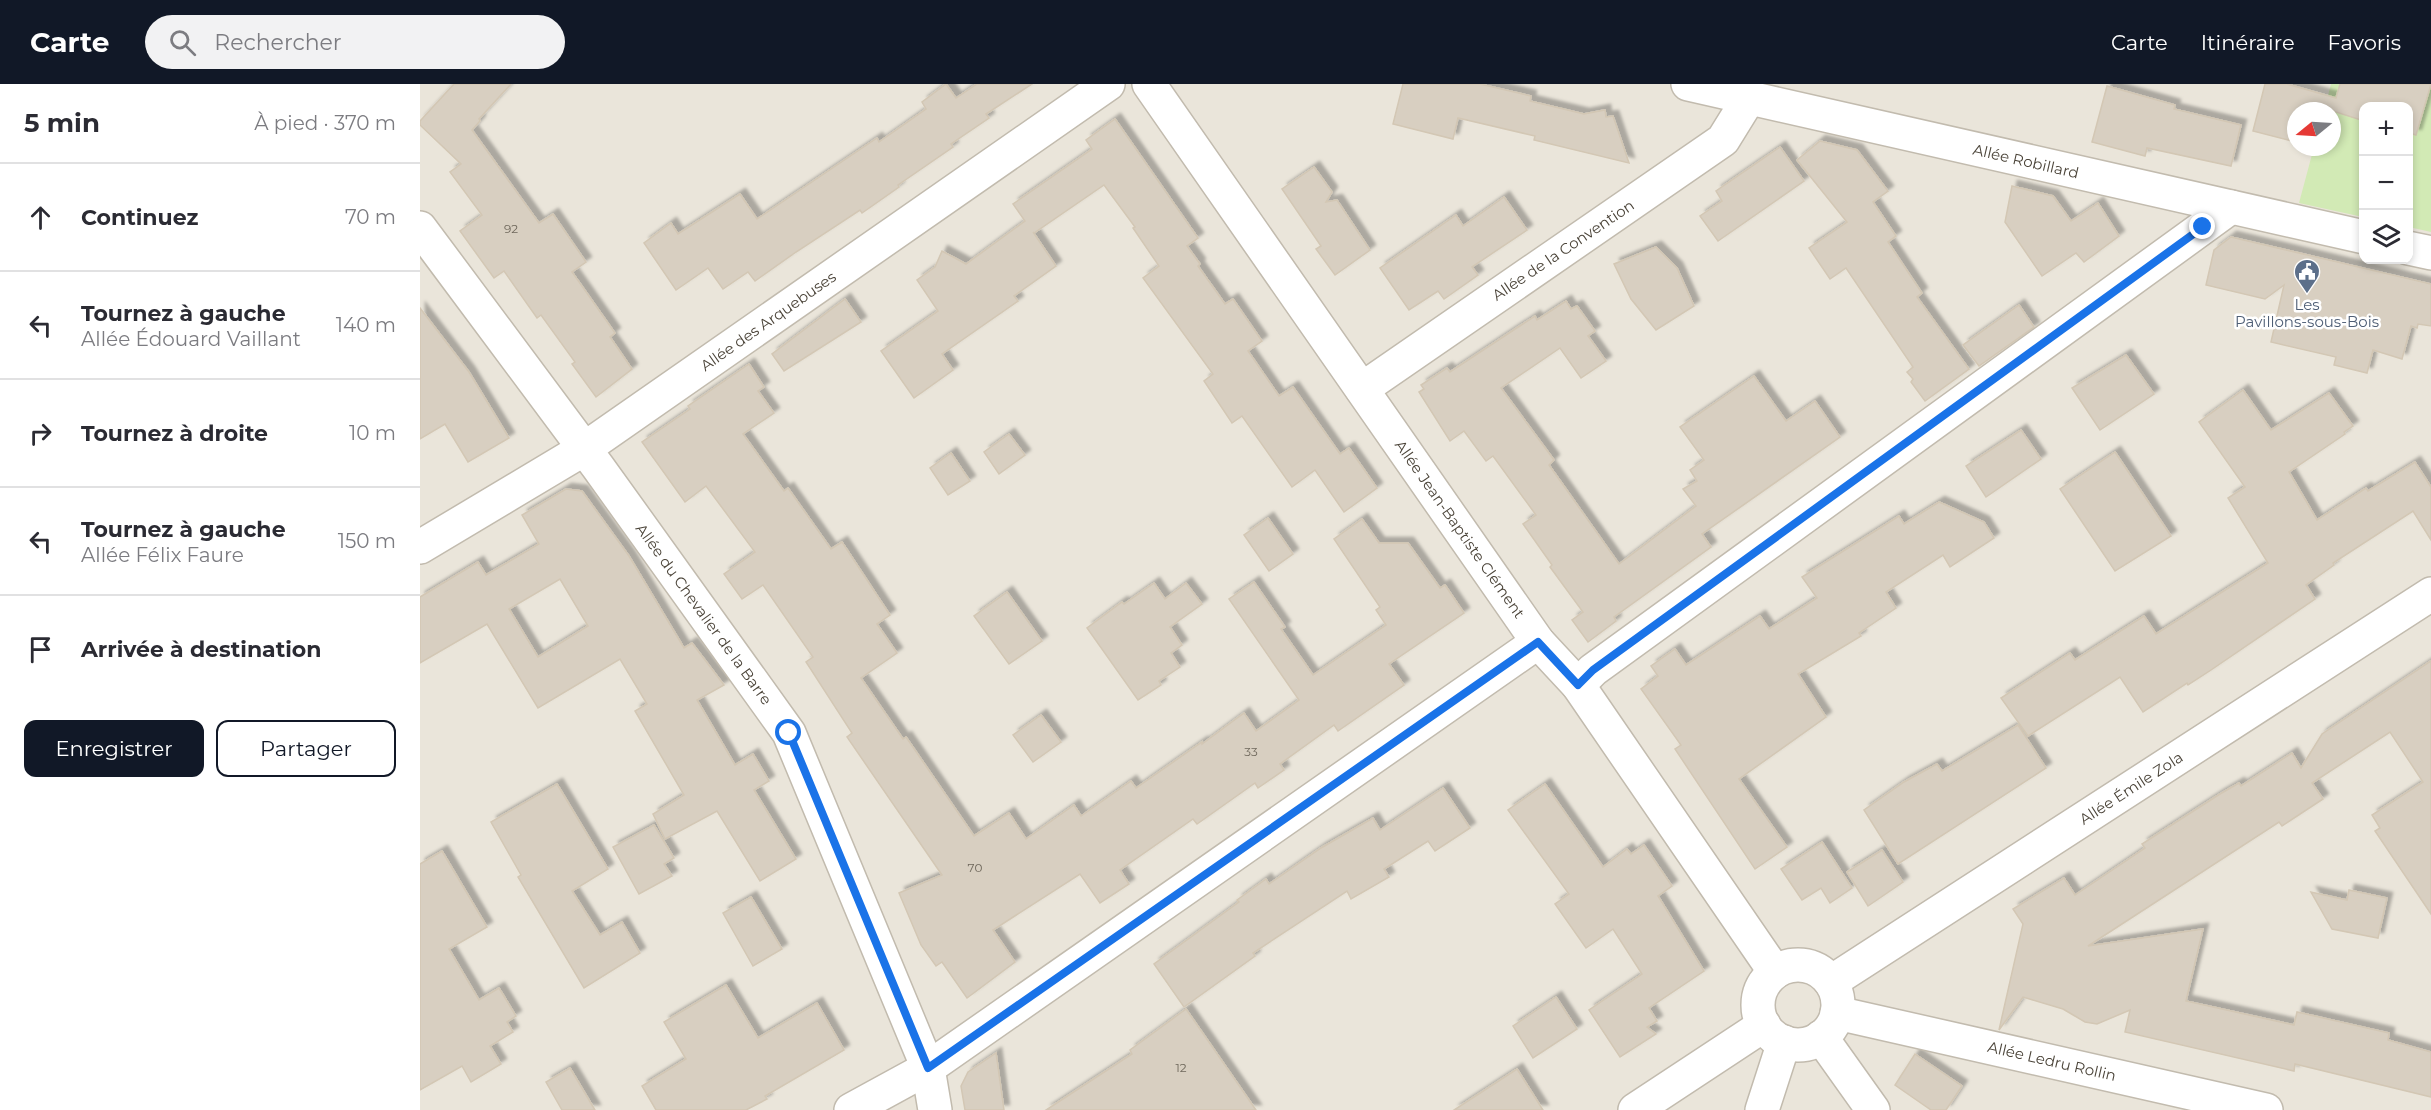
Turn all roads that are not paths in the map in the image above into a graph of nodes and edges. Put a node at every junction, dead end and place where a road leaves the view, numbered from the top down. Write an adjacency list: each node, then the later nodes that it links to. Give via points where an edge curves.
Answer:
1 (1108, 84): 11 (street, Allée des Arquebuses)
2 (1149, 84): 10 (street, Allée Jean-Baptiste Clément)
3 (1689, 84): 4 (street, Allée Robillard)
4 (1749, 98): 5 (street, Allée Robillard); 10 (street, Allée de la Convention, via 1723,140)
5 (2231, 207): 7 (street, Allée Robillard); 15 (street)
6 (420, 228): 11 (street, Allée du Chevalier de la Barre)
7 (2359, 236)
8 (2413, 249): 9 (street)
9 (2431, 253)
10 (1362, 389): 14 (street, Allée Jean-Baptiste Clément)
11 (584, 449): 12 (street, Allée des Arquebuses); 19 (street, Allée du Chevalier de la Barre, via 789,733)
12 (420, 547)
13 (2431, 594): 17 (street, Allée Émile Zola)
14 (1538, 642): 15 (street, Allée Jean-Baptiste Clément); 19 (street)
15 (1578, 685): 16 (street, Allée Jean-Baptiste Clément)
16 (1775, 972): 17 (street, via 1799,965 1822,973); 18 (street, via 1761,990 1758,1002)
17 (1830, 1011): 18 (street, via 1803,1044); 24 (street); 25 (street, Allée Ledru Rollin)
18 (1774, 1034): 22 (street); 23 (street)
19 (928, 1068): 20 (street); 21 (street, Allée du Chevalier de la Barre)
20 (851, 1110)
21 (935, 1110)
22 (1635, 1110)
23 (1762, 1110)
24 (1874, 1110)
25 (2266, 1110)

